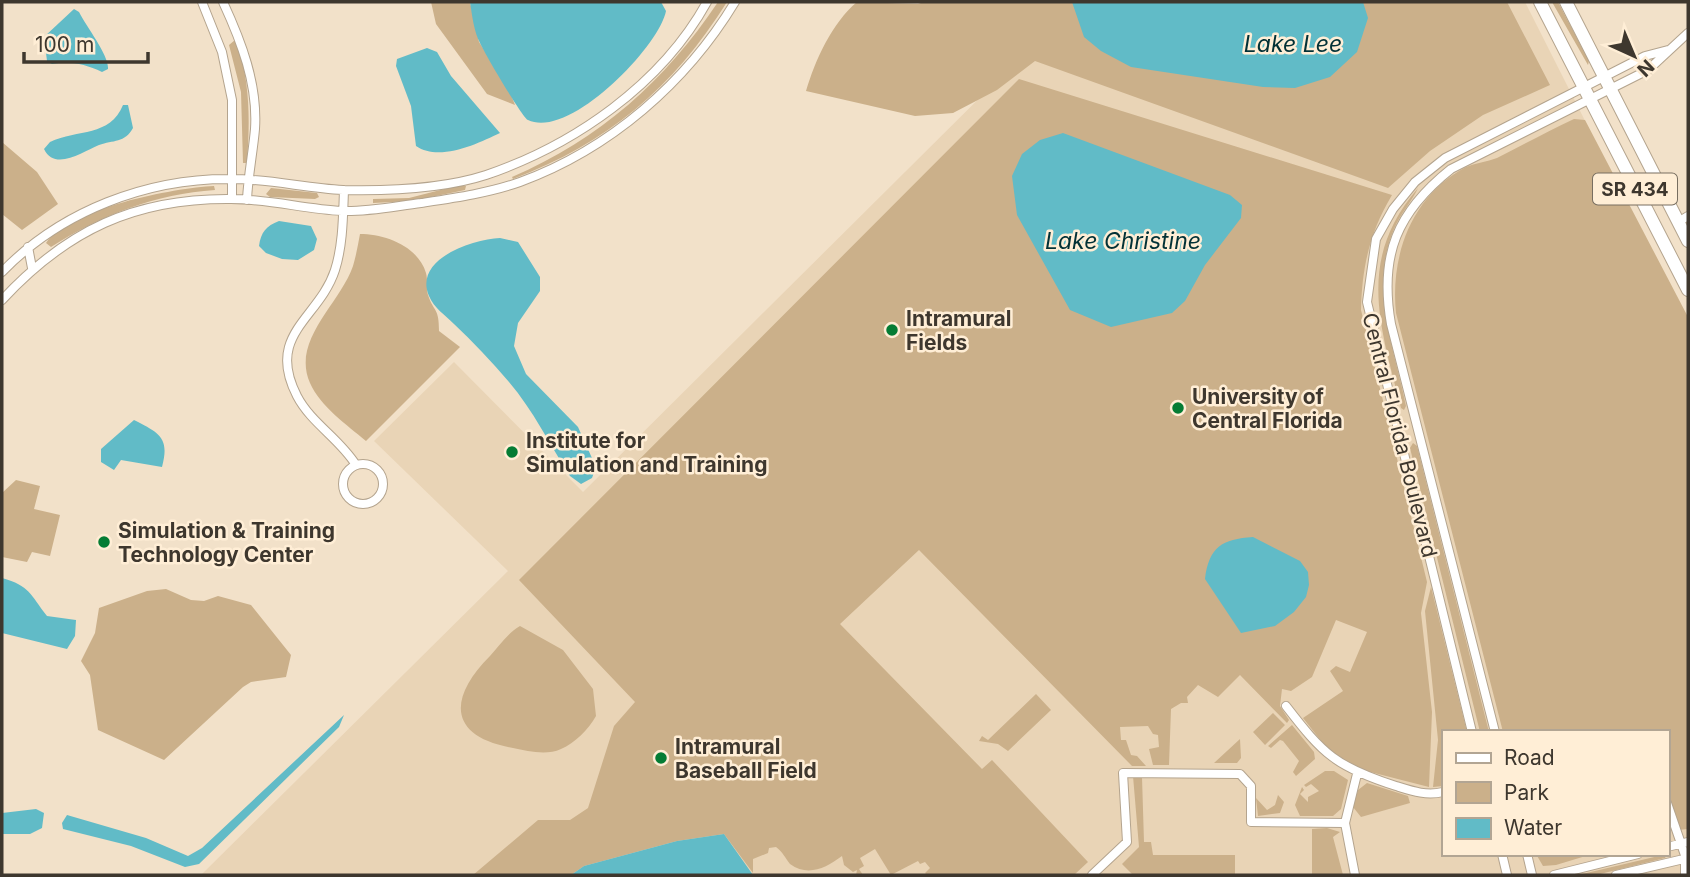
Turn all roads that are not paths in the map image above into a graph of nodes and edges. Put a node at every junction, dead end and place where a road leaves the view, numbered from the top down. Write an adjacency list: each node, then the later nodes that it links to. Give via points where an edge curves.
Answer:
1 (202, 2): 12 (street, via 222,52 232,100)
2 (223, 2): 13 (street, via 251,81 255,127)
3 (707, 2): 14 (street, via 655,71 611,111 549,148 485,175 433,186)
4 (736, 2): 17 (street, via 697,56 659,97 619,130 569,160 519,182 460,197)
5 (1540, 2): 11 (main road, SR 434)
6 (1566, 2): 9 (main road, SR 434)
7 (1688, 33): 8 (street, Central Florida Boulevard)
8 (1668, 50): 9 (street, Central Florida Boulevard, via 1645,55); 10 (street, Central Florida Boulevard, via 1648,70)
9 (1604, 76): 10 (main road, SR 434); 11 (street, Central Florida Boulevard)
10 (1610, 88): 11 (street, Central Florida Boulevard); 18 (main road, SR 434)
11 (1586, 92): 24 (main road, SR 434); 28 (street, Central Florida Boulevard, via 1445,158 1415,182 1392,209 1376,239 1370,271 1367,302 1373,332); 29 (street, Central Florida Boulevard, via 1470,157 1423,191 1402,222 1385,289)
12 (232, 179): 13 (street); 15 (street); 20 (street, via 131,193 78,214)
13 (248, 180): 14 (street); 16 (street)
14 (344, 190): 17 (street)
15 (232, 199): 16 (street); 22 (street, via 175,201 126,214 71,238)
16 (247, 200): 17 (street)
17 (343, 211): 26 (street, via 335,270 325,292 295,329 287,362 298,398)
18 (1683, 219): 19 (main road, SR 434)
19 (1688, 241)
20 (28, 247): 21 (street); 22 (street)
21 (16, 258): 22 (street); 23 (street)
22 (32, 268): 25 (street)
23 (2, 272)
24 (1688, 290)
25 (2, 300)
26 (356, 465): 26 (street, via 343,479 344,492 352,501 369,503 382,490 381,476 372,466)
27 (1286, 706): 30 (street, via 1331,759)
28 (1472, 730)
29 (1494, 730)
30 (1357, 774): 31 (street, via 1422,794); 33 (street)
31 (1442, 792)
32 (1669, 807): 34 (street)
33 (1345, 823): 39 (street, via 1251,822 1251,786 1240,774 1123,773 1127,842); 40 (street)
34 (1685, 843): 38 (street)
35 (1502, 856): 41 (street)
36 (1527, 856): 42 (street)
37 (1630, 856): 43 (street)
38 (1687, 860): 44 (street); 45 (street)
39 (1092, 875)
40 (1354, 875)
41 (1507, 875)
42 (1532, 875)
43 (1554, 875)
44 (1616, 875)
45 (1685, 875)

